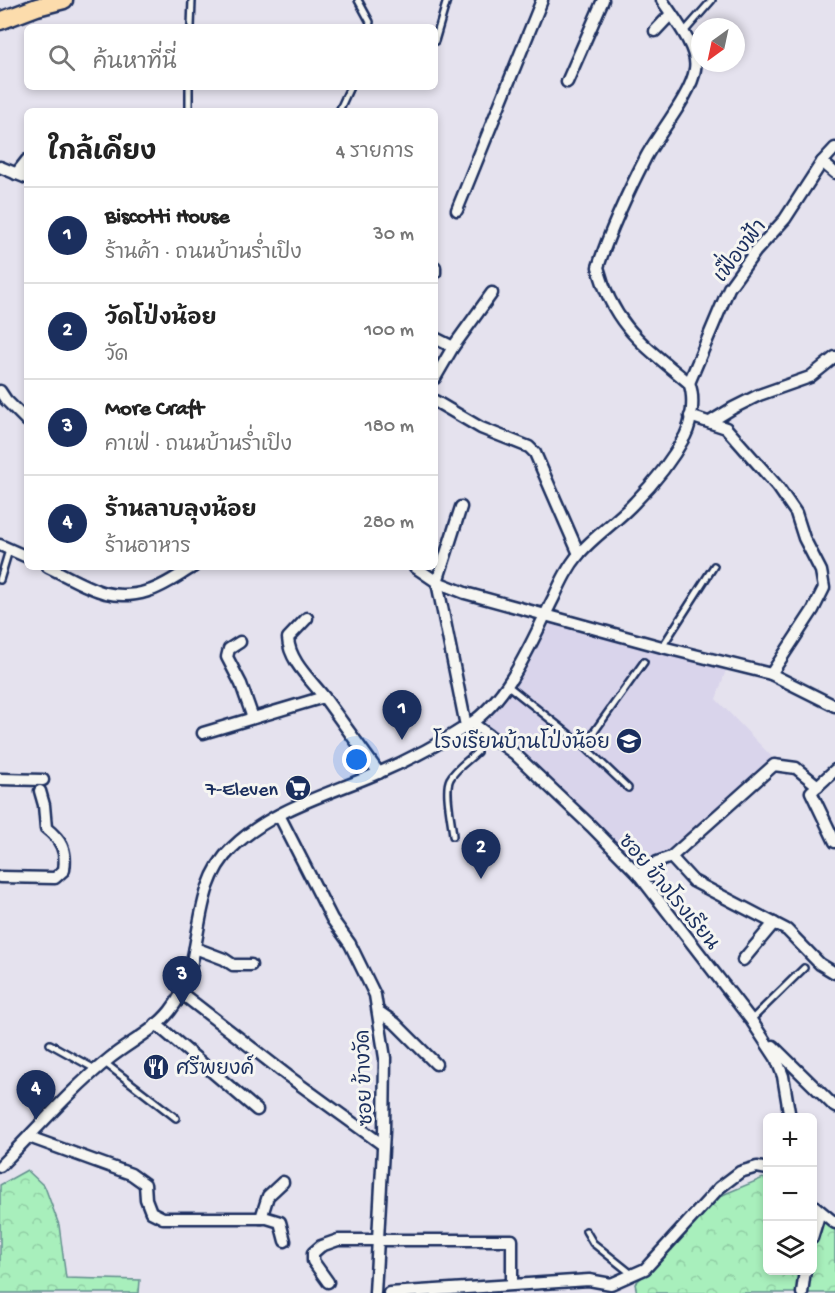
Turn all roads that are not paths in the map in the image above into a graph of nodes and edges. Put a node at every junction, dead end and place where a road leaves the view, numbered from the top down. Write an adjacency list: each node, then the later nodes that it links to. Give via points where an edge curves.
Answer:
1 (64, 0): 10 (main road)
2 (192, 0): 11 (lane)
3 (358, 0): 12 (lane)
4 (447, 0): 13 (lane)
5 (542, 0): 28 (street)
6 (603, 0): 16 (street)
7 (662, 0): 9 (street)
8 (712, 0): 15 (lane)
9 (671, 14): 14 (street); 15 (street)
10 (0, 21)
11 (191, 24)
12 (370, 24)
13 (438, 31)
14 (655, 31)
15 (684, 32): 34 (street, via 696,69 688,90 646,157 598,267 608,298 622,323)
16 (567, 82)
17 (189, 90): 19 (lane)
18 (349, 90): 20 (lane)
19 (189, 108)
20 (340, 108)
21 (835, 148): 22 (street, เฟื่องฟ้า)
22 (822, 162): 25 (street); 34 (street, เฟื่องฟ้า, via 785,219 729,288)
23 (24, 164): 26 (street)
24 (0, 167): 26 (street)
25 (835, 173)
26 (16, 174): 27 (street)
27 (24, 177)
28 (457, 210)
29 (492, 293): 31 (street)
30 (438, 340): 31 (street)
31 (453, 347): 33 (street)
32 (835, 357): 39 (street, via 810,377 759,395)
33 (438, 373)
34 (689, 383): 37 (street, via 693,393)
35 (0, 391): 38 (street)
36 (438, 403): 42 (street, via 535,453)
37 (690, 416): 39 (street); 42 (street, via 687,433 667,466)
38 (24, 418)
39 (710, 423): 55 (street, via 726,428 778,487 796,513 821,571 824,588)
40 (461, 507): 49 (street)
41 (5, 547): 43 (street); 48 (lane)
42 (579, 554): 50 (street)
43 (24, 556)
44 (714, 566): 53 (lane)
45 (54, 570): 46 (street, via 105,594 122,597 150,591)
46 (188, 570)
47 (419, 570): 49 (street)
48 (0, 580)
49 (436, 582): 50 (street); 60 (street)
50 (545, 614): 53 (street); 56 (street)
51 (307, 618): 57 (street, via 288,638 289,649)
52 (240, 642): 59 (street, via 229,649 227,657)
53 (662, 647): 55 (street)
54 (644, 662): 62 (lane)
55 (771, 674): 58 (street)
56 (507, 685): 60 (street); 62 (lane)
57 (324, 697): 59 (street); 64 (street)
58 (835, 706)
59 (253, 718): 61 (street)
60 (469, 725): 64 (street); 69 (lane, via 477,752 450,778 446,791); 72 (street, ซอย ข้างโรงเรียน, via 514,754)
61 (203, 733)
62 (584, 746): 67 (lane)
63 (835, 770): 66 (street)
64 (379, 773): 68 (street)
65 (0, 779): 73 (street, via 41,785 46,828 64,847 64,870 55,878)
66 (818, 786): 70 (street, via 811,792); 71 (street, via 796,768 774,765)
67 (628, 788)
68 (279, 815): 75 (street, via 232,848 219,863 206,894); 81 (street, ซอย ข้างวัด, via 332,919 355,952 375,994)
69 (453, 836)
70 (835, 842)
71 (671, 857): 72 (street); 74 (street, via 693,881)
72 (639, 875): 82 (street, ซอย ข้างโรงเรียน)
73 (0, 877)
74 (774, 923): 76 (street); 79 (street)
75 (195, 948): 77 (street, via 233,965); 80 (street)
76 (742, 960)
77 (251, 965)
78 (804, 968): 82 (lane)
79 (835, 973)
80 (182, 993): 83 (street, via 170,1012); 93 (street)
81 (378, 1011): 86 (street); 93 (street, ซอย ข้างวัด, via 384,1058)
82 (751, 1020): 84 (street, ซอย ข้างโรงเรียน)
83 (156, 1024): 87 (street); 89 (street)
84 (760, 1034): 88 (street); 90 (street, ซอย ข้างโรงเรียน, via 783,1076)
85 (51, 1044): 87 (lane)
86 (436, 1064)
87 (101, 1066): 91 (lane); 92 (street)
88 (835, 1107)
89 (257, 1110)
90 (789, 1113)
91 (176, 1118)
92 (29, 1137): 94 (street); 98 (street, via 131,1174 145,1184 151,1212 163,1218)
93 (383, 1145): 101 (street, ซอย ข้างวัด)
94 (0, 1166)
95 (763, 1168): 103 (street, via 740,1172 719,1188 645,1269)
96 (282, 1182): 98 (street, via 268,1196)
97 (817, 1209): 99 (street)
98 (261, 1218): 102 (street, via 280,1222)
99 (835, 1223)
100 (586, 1232): 103 (lane, via 593,1243)
101 (378, 1240): 105 (street, via 338,1240 315,1250 314,1261); 106 (street, via 512,1240); 107 (street, ซอย ข้างวัด)
102 (285, 1241)
103 (633, 1275): 106 (street, via 611,1284 590,1280)
104 (804, 1275): 109 (street)
105 (328, 1282)
106 (512, 1284): 108 (street)
107 (375, 1293)
108 (389, 1293)
109 (802, 1293)

